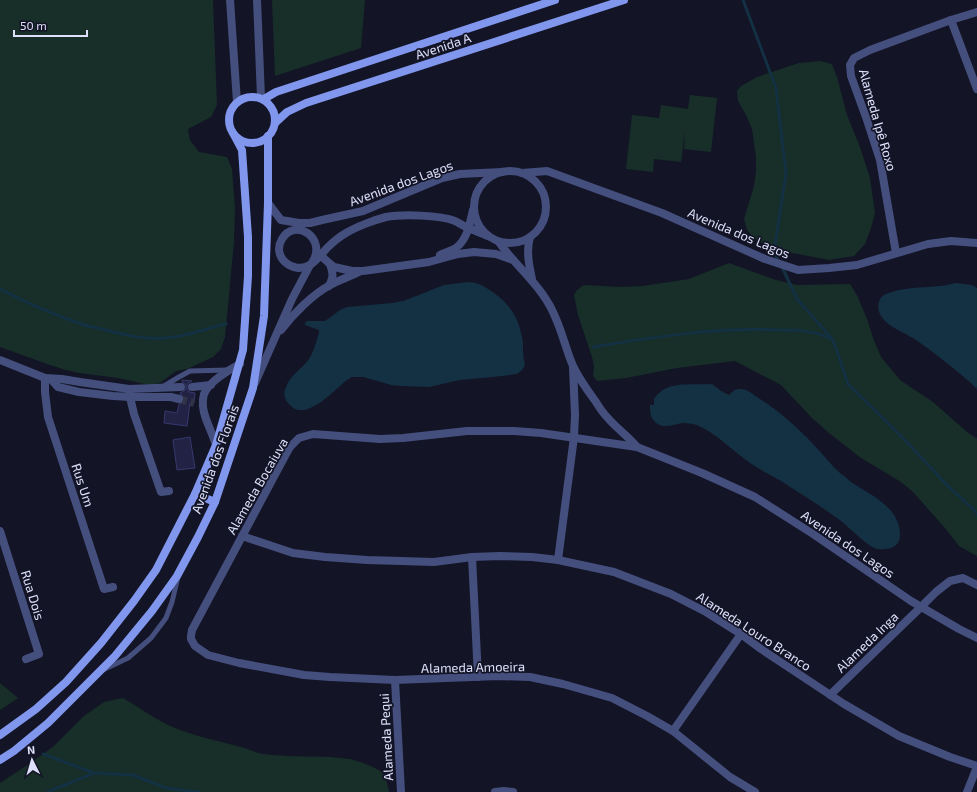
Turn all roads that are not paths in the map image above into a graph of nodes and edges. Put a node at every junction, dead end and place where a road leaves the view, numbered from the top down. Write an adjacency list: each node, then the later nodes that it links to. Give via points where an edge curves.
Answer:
1 (230, 0): 9 (street)
2 (257, 0): 8 (street)
3 (555, 0): 8 (street, Avenida A)
4 (624, 0): 10 (street, Avenida A, via 306,103 288,112)
5 (977, 12): 6 (street)
6 (951, 20): 7 (street); 28 (street, Alameda Ipê Roxo, via 870,50 854,58 850,65 851,76 880,160)
7 (977, 89)
8 (262, 98): 9 (street, via 243,98); 10 (street, via 273,110)
9 (237, 102): 11 (street, Avenida dos Florais, via 232,107 228,120)
10 (275, 123): 12 (street, Avenida dos Florais)
11 (233, 133): 12 (street, via 237,138 250,143); 38 (street, Avenida dos Florais, via 242,150 248,237 248,276)
12 (268, 136): 15 (street, Avenida dos Florais)
13 (503, 172): 14 (street, Avenida dos Lagos); 16 (street, via 491,176 481,185 475,196); 17 (street, Avenida dos Lagos, via 460,174 442,178)
14 (522, 173): 24 (street, via 537,183 545,200 546,212 542,224); 28 (street, Avenida dos Lagos, via 547,171 662,214 765,259 798,270 857,265)
15 (268, 203): 18 (street); 46 (street, Avenida dos Florais, via 264,316)
16 (473, 209): 21 (street); 23 (street, Avenida dos Lagos, via 479,227)
17 (363, 211): 19 (street, Avenida dos Lagos); 20 (street)
18 (281, 220): 19 (street, Avenida dos Lagos); 22 (street)
19 (310, 223): 22 (street)
20 (365, 225): 21 (street, via 387,217 415,216 455,221); 27 (street, via 347,233)
21 (468, 228): 23 (street); 30 (street, via 464,239 457,247)
22 (296, 230): 27 (street, via 310,234); 31 (street, via 281,240 281,258 292,267)
23 (488, 236): 25 (street, Avenida dos Lagos)
24 (530, 237): 25 (street, Avenida dos Lagos, via 512,243); 34 (street, Avenida dos Lagos, via 528,261)
25 (500, 242): 29 (street, Avenida dos Lagos)
26 (977, 243): 28 (street, Avenida dos Lagos, via 951,241)
27 (319, 253): 31 (street); 32 (street)
28 (896, 253)
29 (513, 260): 30 (street, via 496,254 474,252); 34 (street, Avenida dos Lagos)
30 (429, 262): 33 (street)
31 (311, 264): 36 (street, via 292,299)
32 (330, 264): 33 (street, via 346,270); 35 (street, via 333,279)
33 (363, 270): 35 (street)
34 (532, 280): 39 (street, Avenida dos Lagos, via 548,301)
35 (329, 286): 36 (street, via 312,297 285,325)
36 (267, 356): 46 (street)
37 (0, 360): 41 (street)
38 (240, 364): 40 (street); 51 (street, Avenida dos Florais)
39 (573, 366): 50 (street); 52 (street, Avenida dos Lagos, via 606,417)
40 (227, 370): 42 (street); 43 (lane, via 190,371)
41 (48, 378): 45 (street); 47 (street, via 58,387 70,390); 62 (street, Rus Um, via 45,392 50,424 104,589)
42 (211, 385): 44 (street); 49 (street, via 204,394)
43 (163, 387): 45 (street); 47 (street, via 177,387 175,398)
44 (192, 387)
45 (129, 388): 47 (street)
46 (253, 388): 55 (street, Avenida dos Florais)
47 (130, 397): 53 (street, via 161,492)
48 (194, 403): 49 (street)
49 (204, 405): 51 (street, via 205,418)
50 (574, 437): 52 (street, Avenida dos Lagos); 57 (street, Alameda Bocaiuva, via 514,431 380,439 313,434 303,436 288,450); 59 (street)
51 (216, 445): 54 (street, Avenida dos Florais)
52 (637, 447): 63 (street, Avenida dos Lagos, via 755,497)
53 (169, 491)
54 (195, 494): 55 (street); 73 (street, Avenida dos Florais, via 156,570 101,643 66,682)
55 (215, 502): 60 (street, Avenida dos Florais)
56 (0, 531): 67 (street, Rua Dois, via 39,654)
57 (242, 536): 58 (street, Alameda Louro Branco, via 293,553 325,557 434,562); 66 (street, Alameda Bocaiuva, via 192,630)
58 (472, 557): 59 (street, Alameda Louro Branco, via 532,557); 69 (street)
59 (558, 560): 64 (street, Alameda Louro Branco, via 614,572 671,594)
60 (180, 570): 68 (street, Avenida dos Florais, via 152,611); 68 (lane, via 166,618 151,638 128,658)
61 (977, 585): 63 (street, Alameda Inga, via 963,578 950,582)
62 (113, 587)
63 (921, 607): 65 (street, Avenida dos Lagos); 71 (street, Alameda Inga)
64 (741, 634): 71 (street, Alameda Louro Branco); 72 (street)
65 (977, 638)
66 (192, 642): 70 (street, Alameda Amoeira, via 208,655 239,663 311,676)
67 (26, 659)
68 (100, 671): 74 (street, Avenida dos Florais, via 48,723)
69 (478, 677): 70 (street, Alameda Amoeira); 72 (street, Alameda Amoeira, via 530,678 563,684 612,698)
70 (395, 680): 77 (street, Alameda Pequi)
71 (830, 695): 75 (street, Alameda Louro Branco, via 898,736)
72 (673, 731): 76 (street, Alameda Amoeira)
73 (0, 735)
74 (0, 760)
75 (977, 767): 81 (street)
76 (743, 789): 80 (street, Alameda Amoeira)
77 (401, 792)
78 (495, 792): 79 (street)
79 (513, 792)
80 (755, 792)
81 (968, 792)

